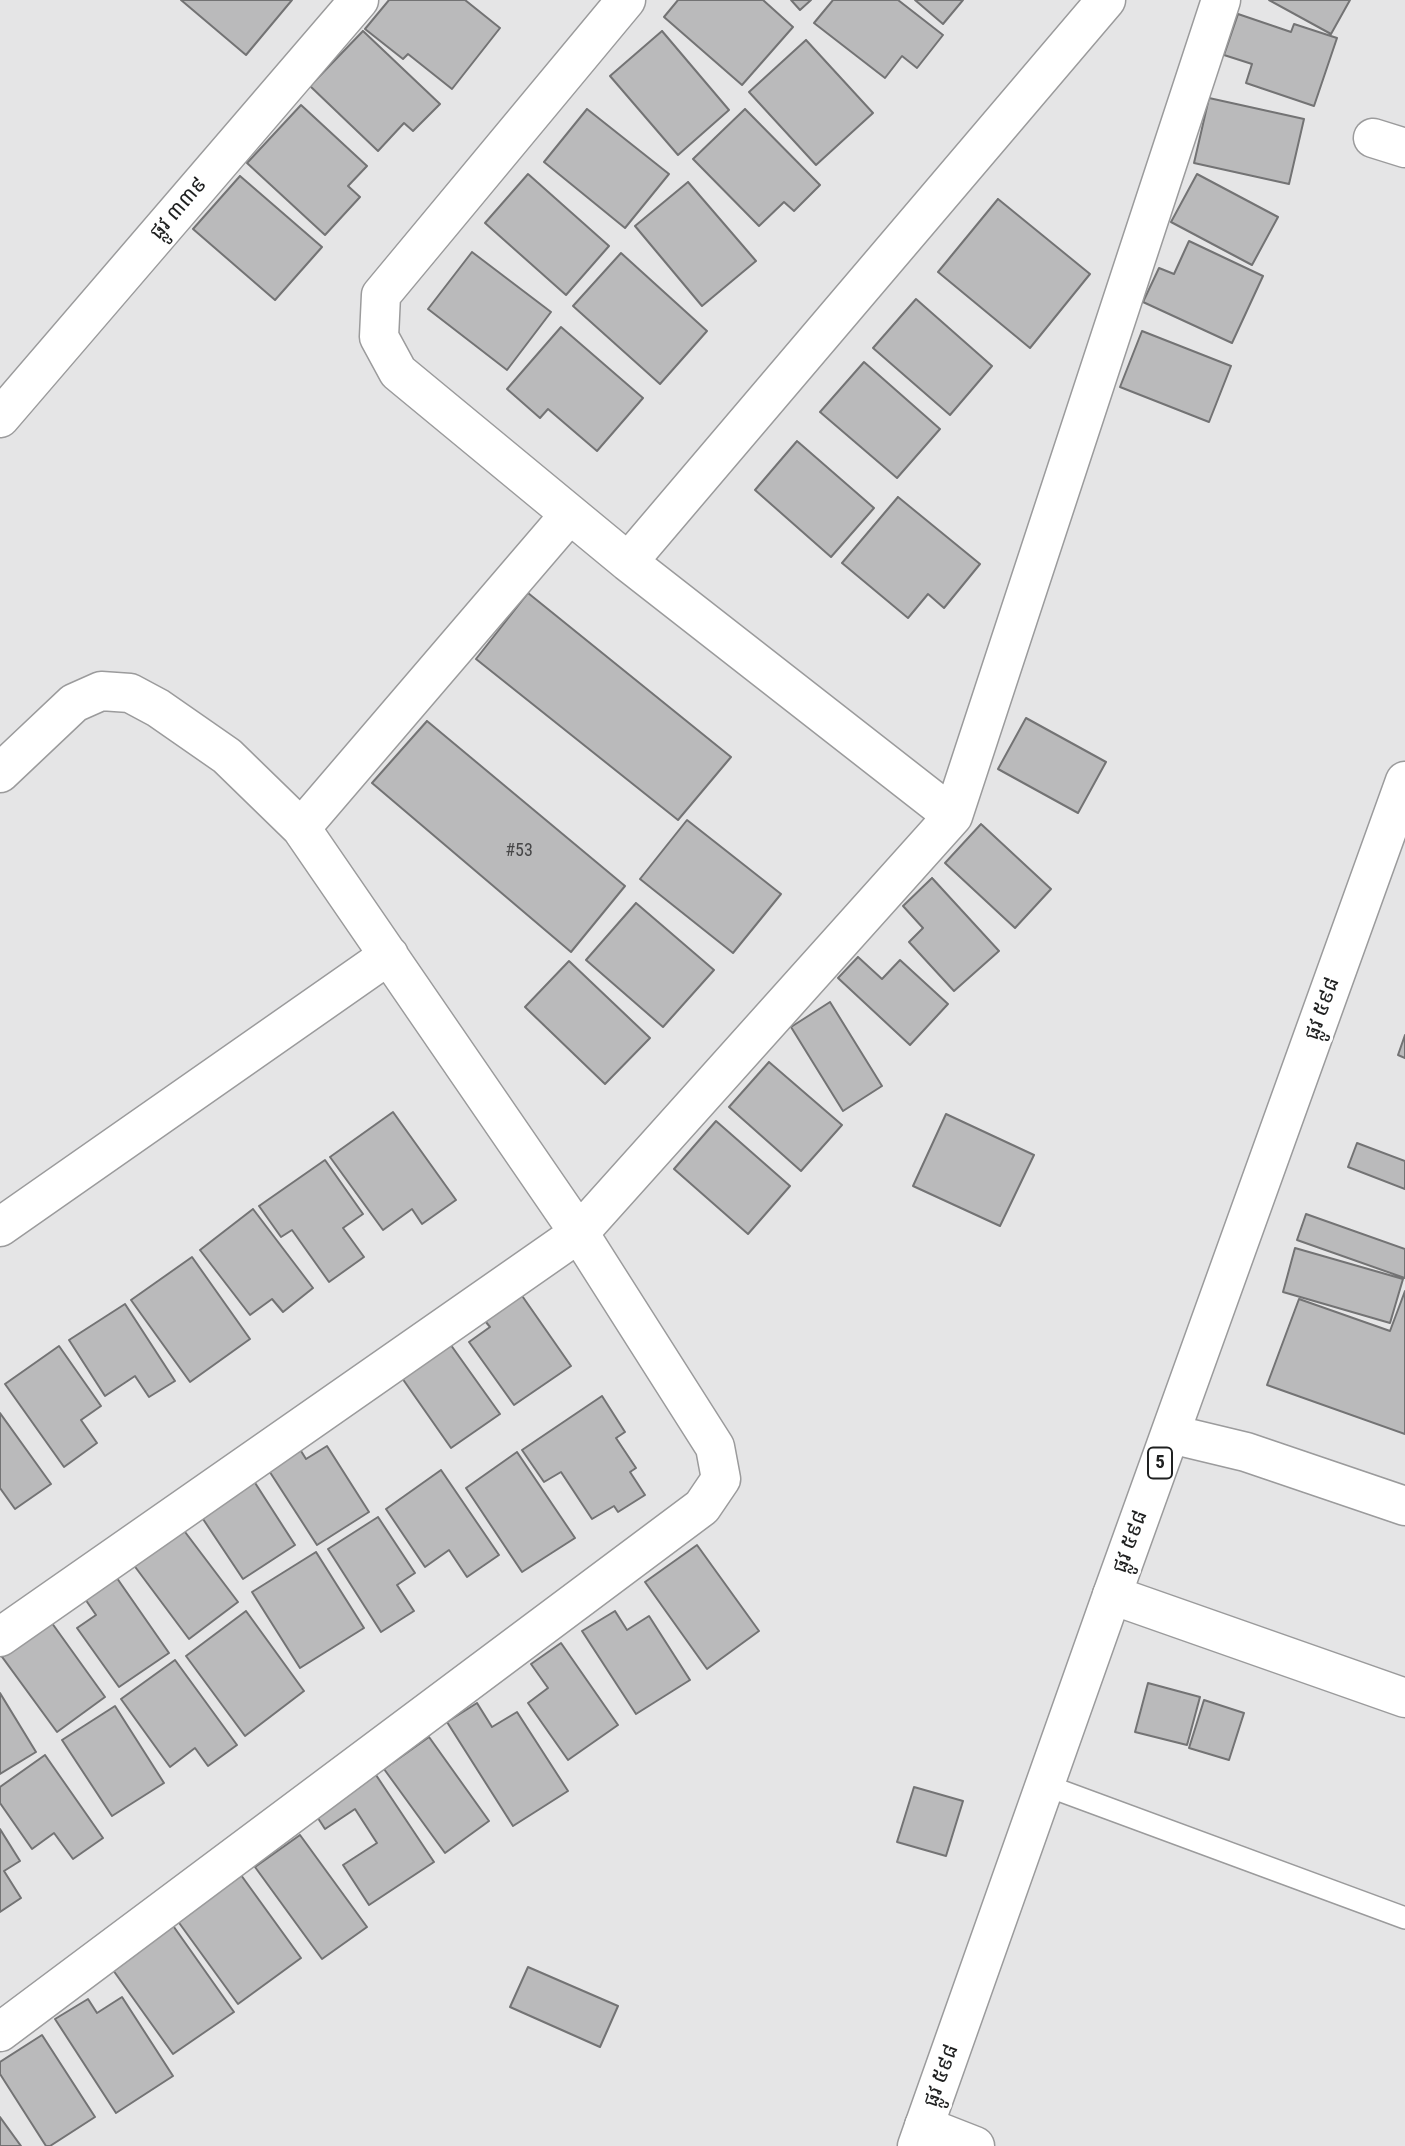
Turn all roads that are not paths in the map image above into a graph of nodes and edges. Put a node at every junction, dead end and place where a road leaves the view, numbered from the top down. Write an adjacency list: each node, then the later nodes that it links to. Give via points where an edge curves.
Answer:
1 (359, 0): 5 (street, ផ្លូវ ៣៣៩)
2 (626, 0): 6 (street, via 381,295 379,337 398,372)
3 (1106, 0): 7 (street)
4 (1221, 0): 10 (street)
5 (5, 396)
6 (570, 514): 7 (street); 11 (street)
7 (628, 562): 10 (street)
8 (0, 773): 11 (street, via 74,703 101,691 130,693 227,756)
9 (1405, 781): 15 (street, ផ្លូវ ៥៩៨ / 5)
10 (953, 816): 14 (street)
11 (301, 828): 12 (street)
12 (389, 955): 13 (street); 14 (street)
13 (0, 1227)
14 (579, 1233): 18 (street); 22 (street, via 715,1447 721,1479 702,1507)
15 (1171, 1434): 16 (street, via 1246,1452); 17 (street, ផ្លូវ ៥៩៨ / 5)
16 (1405, 1506)
17 (1112, 1595): 19 (street); 20 (street, ផ្លូវ ៥៩៨ / 5)
18 (0, 1637)
19 (1405, 1698)
20 (1045, 1785): 21 (lane); 23 (street, ផ្លូវ ៥៩៨ / 5)
21 (1405, 1918)
22 (0, 2032)
23 (920, 2136): 24 (street)
24 (975, 2146)

